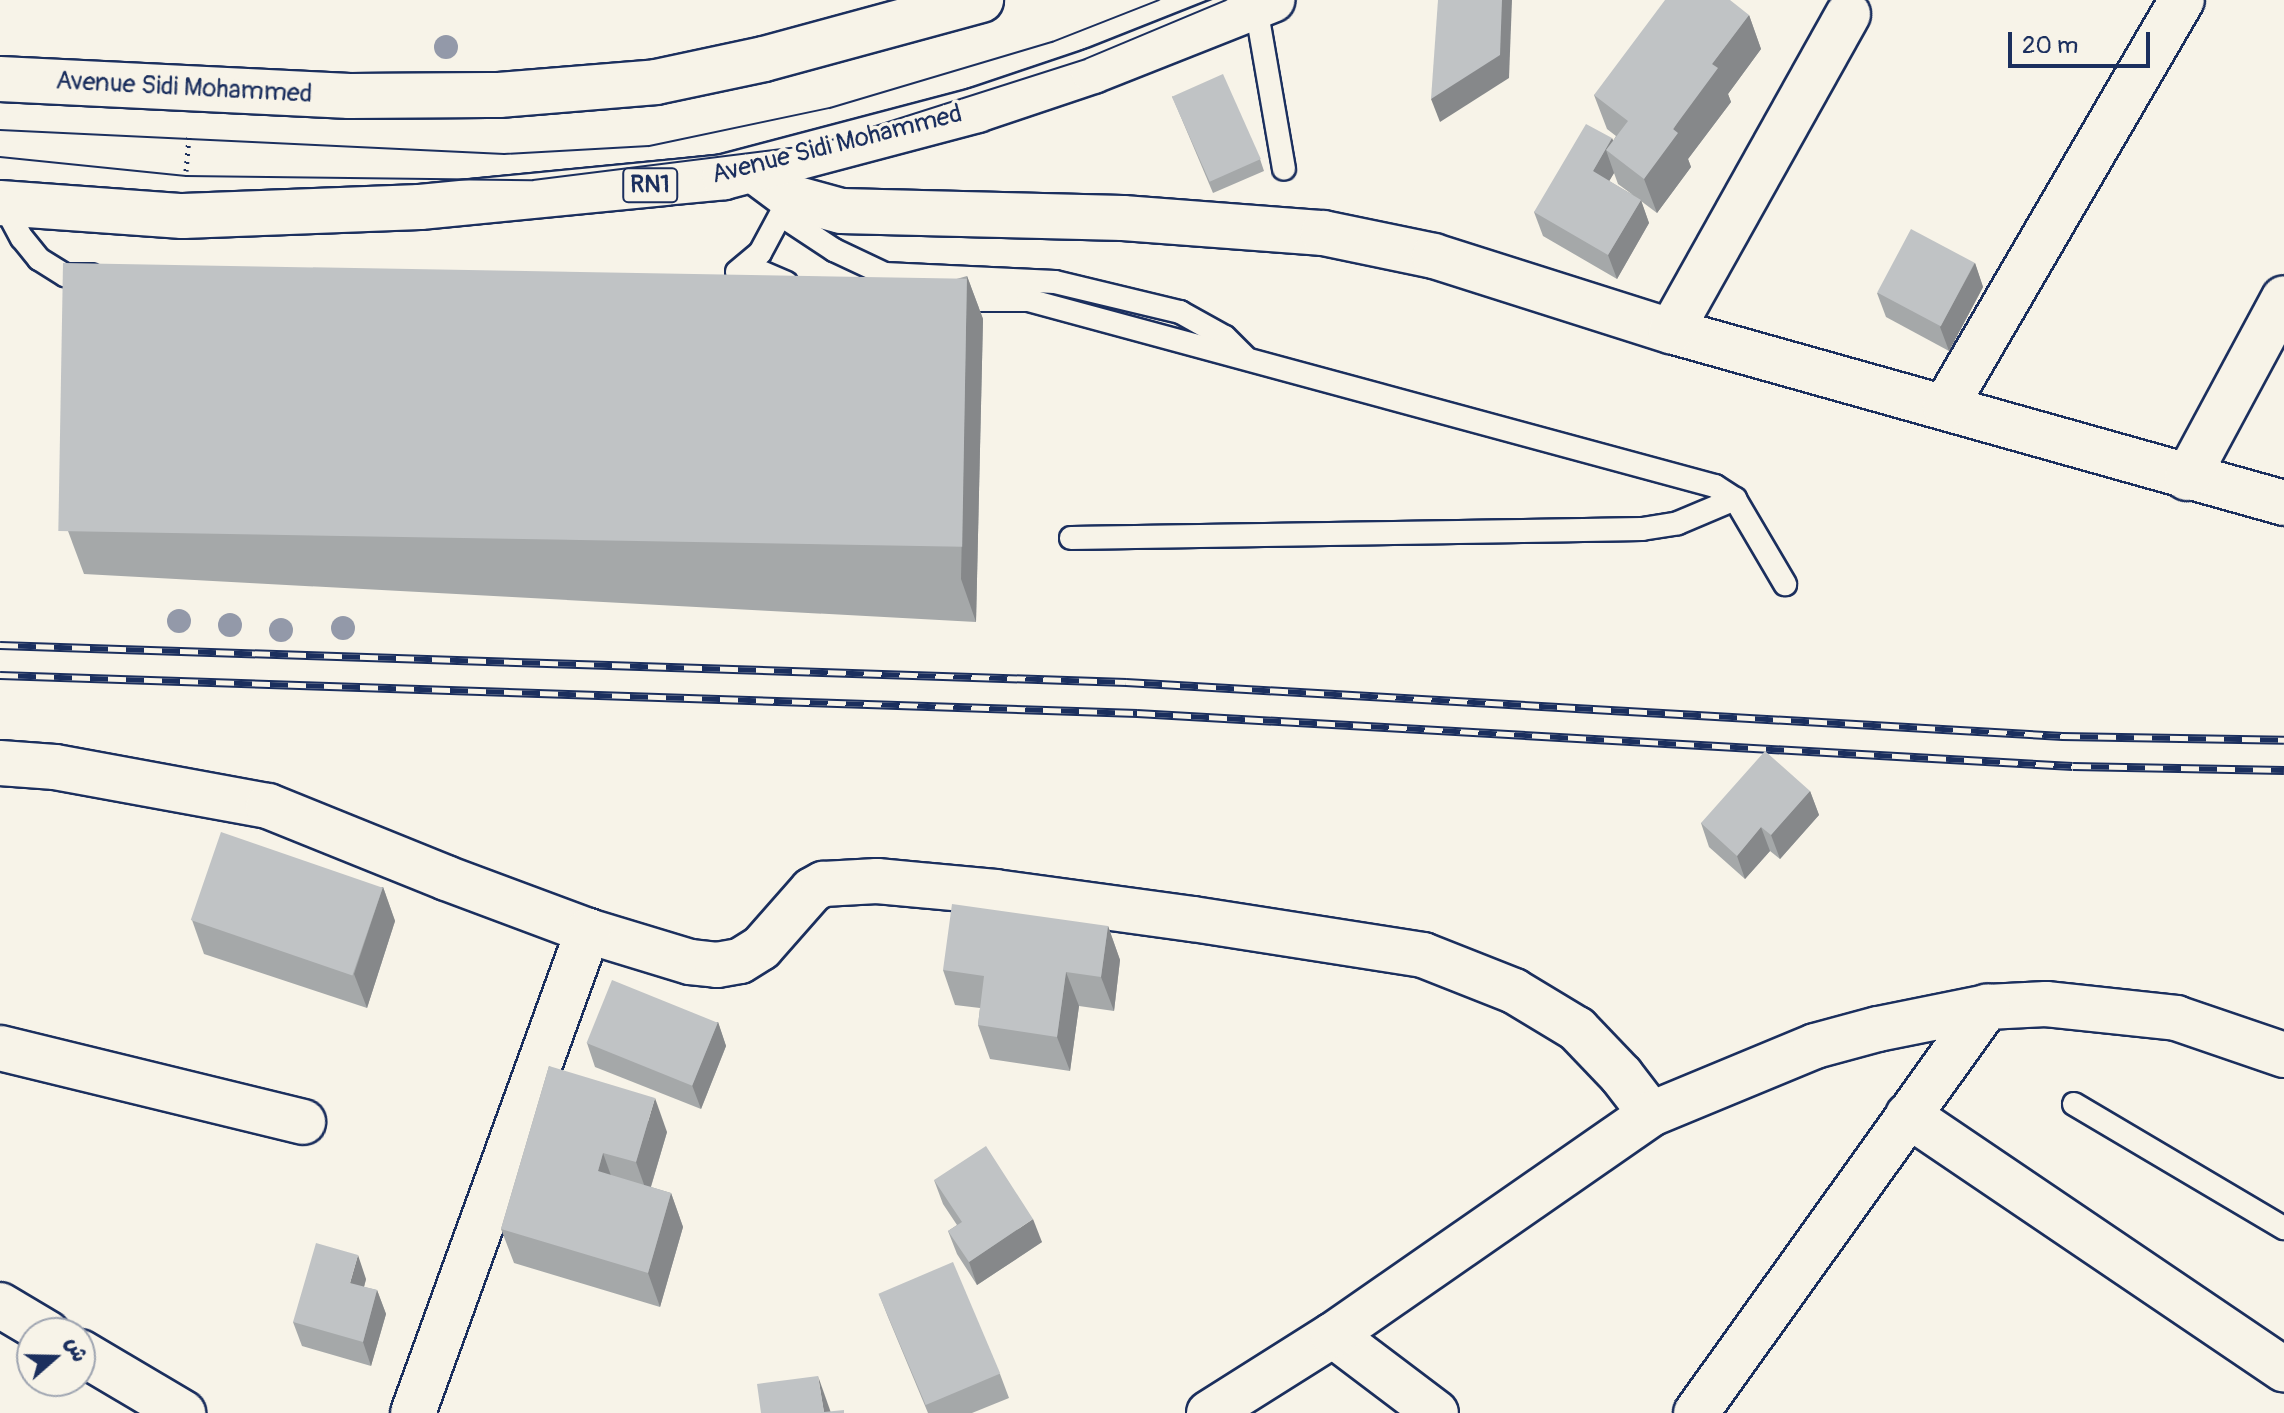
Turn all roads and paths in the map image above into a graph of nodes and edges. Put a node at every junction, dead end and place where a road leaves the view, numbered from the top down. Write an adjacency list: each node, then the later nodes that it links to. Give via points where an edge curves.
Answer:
1 (981, 0): 6 (street, Avenue Sidi Mohammed, via 764,59 656,82 499,95)
2 (2182, 0): 20 (street)
3 (1264, 3): 7 (lane); 8 (street, Avenue Sidi Mohammed / RN1, via 977,110)
4 (1848, 14): 18 (street)
5 (0, 79): 6 (street, Avenue Sidi Mohammed)
6 (192, 89): 11 (path)
7 (1284, 169)
8 (755, 171): 10 (street); 11 (street, Avenue Sidi Mohammed / RN1, via 420,207)
9 (2, 203): 11 (street, Avenue Sidi Mohammed / RN1); 13 (lane, via 39,259 65,275)
10 (786, 206): 12 (lane); 18 (street, via 1123,218 1323,233 1434,256); 19 (lane, via 834,250 885,274 1055,282 1161,307 1198,319)
11 (183, 216)
12 (747, 266): 14 (lane); 15 (lane)
13 (112, 276)
14 (723, 281)
15 (814, 290)
16 (2284, 298): 21 (street)
17 (933, 300): 19 (lane, via 1028,300)
18 (1671, 331): 20 (street)
19 (1248, 360): 22 (lane, via 1715,486)
20 (1945, 407): 21 (street)
21 (2187, 478): 23 (street)
22 (1735, 499): 24 (lane, via 1678,523 1642,529); 25 (lane)
23 (2284, 503)
24 (1071, 538)
25 (1785, 584)
26 (0, 763): 27 (street, via 55,767 268,806)
27 (588, 931): 32 (street, via 717,965 740,961 761,948 823,884 877,881 995,892 1423,955 1514,991 1577,1029); 43 (street)
28 (1987, 1007): 30 (street, via 2046,1004 2176,1018); 32 (street, via 1815,1046); 33 (street)
29 (0, 1048): 34 (street)
30 (2284, 1055)
31 (2074, 1104): 35 (lane)
32 (1651, 1114): 38 (street)
33 (1908, 1115): 40 (street); 45 (street)
34 (303, 1122)
35 (2284, 1228)
36 (0, 1305): 37 (street)
37 (20, 1317)
38 (1333, 1335): 41 (street); 44 (street)
39 (96, 1361): 42 (street)
40 (2284, 1370)
41 (1430, 1411)
42 (183, 1413)
43 (413, 1413)
44 (1209, 1413)
45 (1696, 1413)

